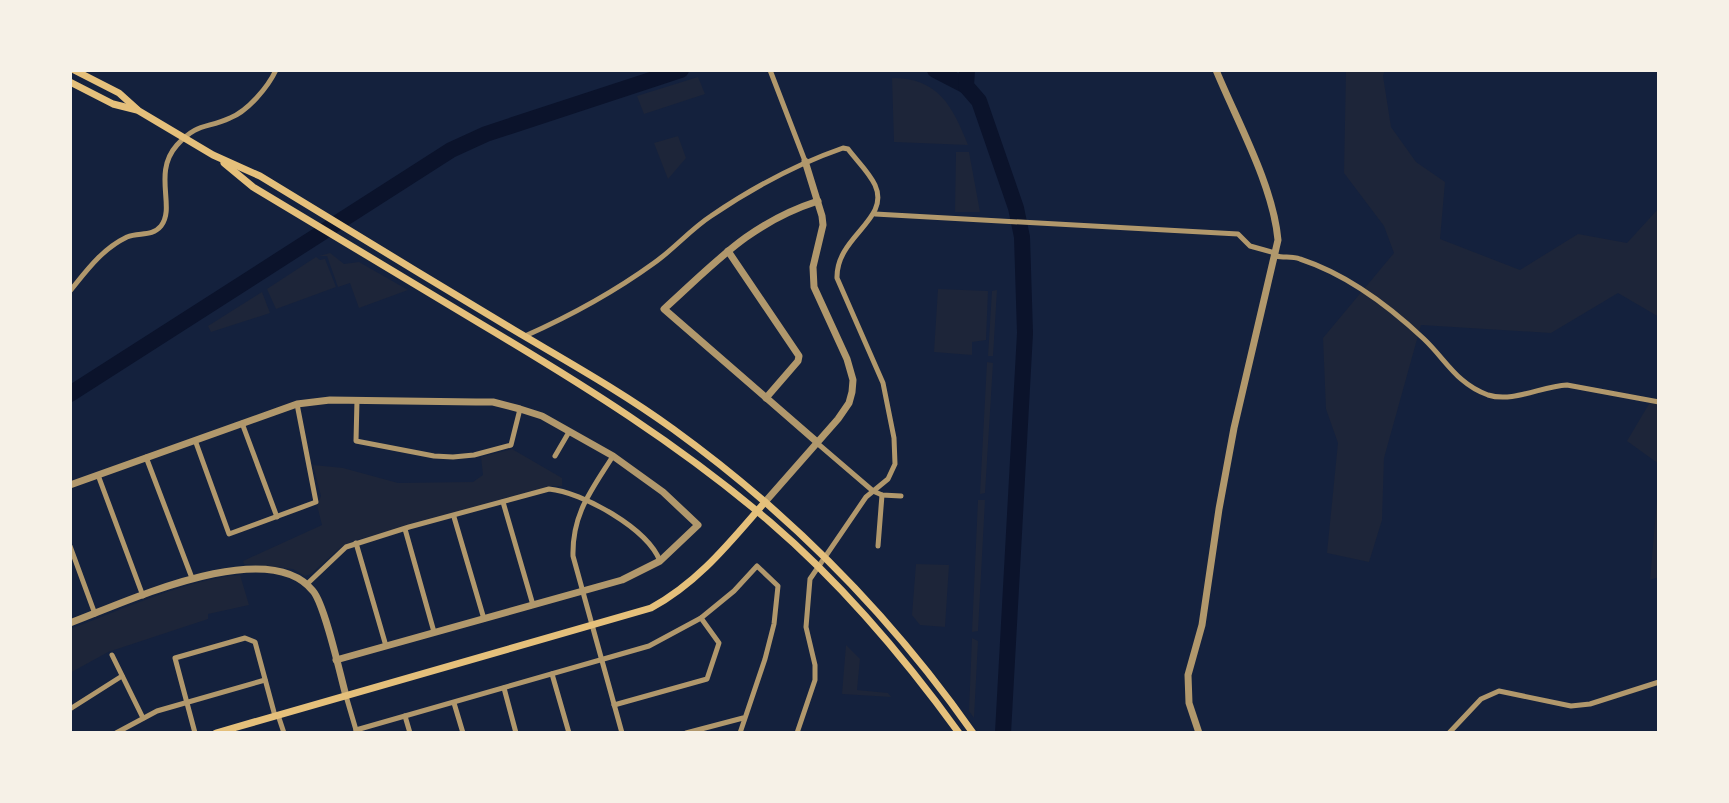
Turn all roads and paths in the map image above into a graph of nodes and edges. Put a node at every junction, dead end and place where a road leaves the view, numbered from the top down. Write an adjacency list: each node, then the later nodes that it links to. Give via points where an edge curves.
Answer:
1 (74, 70): 6 (main road, via 119,93)
2 (276, 70): 7 (street, via 235,116 203,125)
3 (770, 70): 9 (street)
4 (1216, 70): 13 (street, via 1269,196)
5 (70, 82): 6 (main road)
6 (139, 111): 7 (main road)
7 (185, 137): 8 (main road); 14 (street, via 164,168 165,218 160,227 127,237 102,253)
8 (213, 155): 15 (main road, via 260,176); 36 (main road, via 253,187 646,426)
9 (805, 161): 10 (street); 11 (street, via 848,149 877,189); 15 (street, via 709,217 628,281)
10 (818, 201): 12 (street, via 768,221); 24 (street, via 823,225 814,287 853,380 849,403)
11 (875, 214): 13 (street, via 1238,234 1250,246); 30 (street, via 842,250 836,268 839,287 883,383 894,438 894,469)
12 (728, 251): 16 (street, via 799,356); 16 (street, via 664,309)
13 (1276, 254): 18 (street, via 1321,267 1369,295 1426,341 1461,380 1488,395 1505,398 1567,385); 88 (street, via 1234,428 1202,625 1188,675 1189,703)
14 (70, 291)
15 (525, 336): 35 (main road, via 671,427)
16 (766, 398): 24 (street)
17 (357, 400): 19 (street); 20 (street, via 493,402); 20 (street, via 356,441 434,456 474,455 511,445)
18 (1659, 402)
19 (297, 404): 21 (street); 37 (street, via 317,498)
20 (520, 409): 22 (street)
21 (242, 423): 23 (street); 37 (street)
22 (570, 431): 25 (street); 26 (street)
23 (195, 440): 27 (street); 37 (street, via 229,534)
24 (817, 442): 30 (street); 35 (street)
25 (555, 456)
26 (613, 456): 33 (street); 43 (street, via 698,525)
27 (146, 457): 28 (street); 44 (street)
28 (98, 474): 29 (street); 47 (street)
29 (70, 485)
30 (873, 491): 31 (street); 85 (street, via 810,579 806,627 815,680)
31 (882, 495): 32 (street); 42 (street)
32 (901, 496)
33 (586, 499): 34 (street, via 549,489); 43 (street, via 639,533); 46 (street, via 572,535)
34 (503, 502): 38 (street); 48 (street)
35 (765, 502): 36 (main road); 87 (main road, via 897,634)
36 (757, 511): 53 (main road, via 686,586 651,608); 86 (main road, via 886,640)
37 (277, 517)
38 (454, 517): 39 (street); 51 (street)
39 (405, 529): 40 (street); 54 (street)
40 (356, 543): 45 (street); 55 (street)
41 (70, 546): 49 (street)
42 (878, 546)
43 (660, 561): 46 (street, via 622,580)
44 (192, 578): 45 (street, via 243,569 287,573); 47 (street)
45 (307, 584): 57 (street, via 319,601)
46 (582, 591): 48 (street); 53 (street)
47 (143, 596): 49 (street)
48 (533, 605): 51 (street)
49 (95, 614): 52 (street)
50 (701, 618): 58 (street, via 649,646); 67 (street, via 719,643 707,679); 72 (street, via 757,566 778,586 765,659)
51 (484, 619): 54 (street)
52 (70, 623)
53 (592, 626): 58 (street); 64 (main road)
54 (434, 632): 55 (street)
55 (386, 647): 57 (street)
56 (112, 655): 60 (street)
57 (336, 660): 64 (street)
58 (601, 660): 59 (street); 67 (street)
59 (552, 674): 63 (street); 81 (street)
60 (122, 676): 68 (street); 71 (street)
61 (265, 680): 65 (street); 65 (street, via 253,639 245,638 175,658); 69 (street)
62 (1659, 682): 89 (street, via 1571,706 1499,691 1481,699)
63 (504, 688): 66 (street); 80 (street)
64 (346, 696): 69 (main road); 73 (street)
65 (186, 702): 71 (street); 75 (street)
66 (454, 703): 70 (street); 79 (street)
67 (614, 705): 82 (street)
68 (70, 709)
69 (277, 715): 76 (main road); 77 (street)
70 (405, 716): 73 (street); 78 (street)
71 (143, 718): 74 (street)
72 (744, 718): 83 (street); 84 (street)
73 (356, 731)
74 (116, 733)
75 (195, 733)
76 (216, 733)
77 (284, 733)
78 (410, 733)
79 (463, 733)
80 (516, 733)
81 (569, 733)
82 (622, 733)
83 (686, 733)
84 (740, 733)
85 (797, 733)
86 (959, 733)
87 (973, 733)
88 (1199, 733)
89 (1449, 733)

